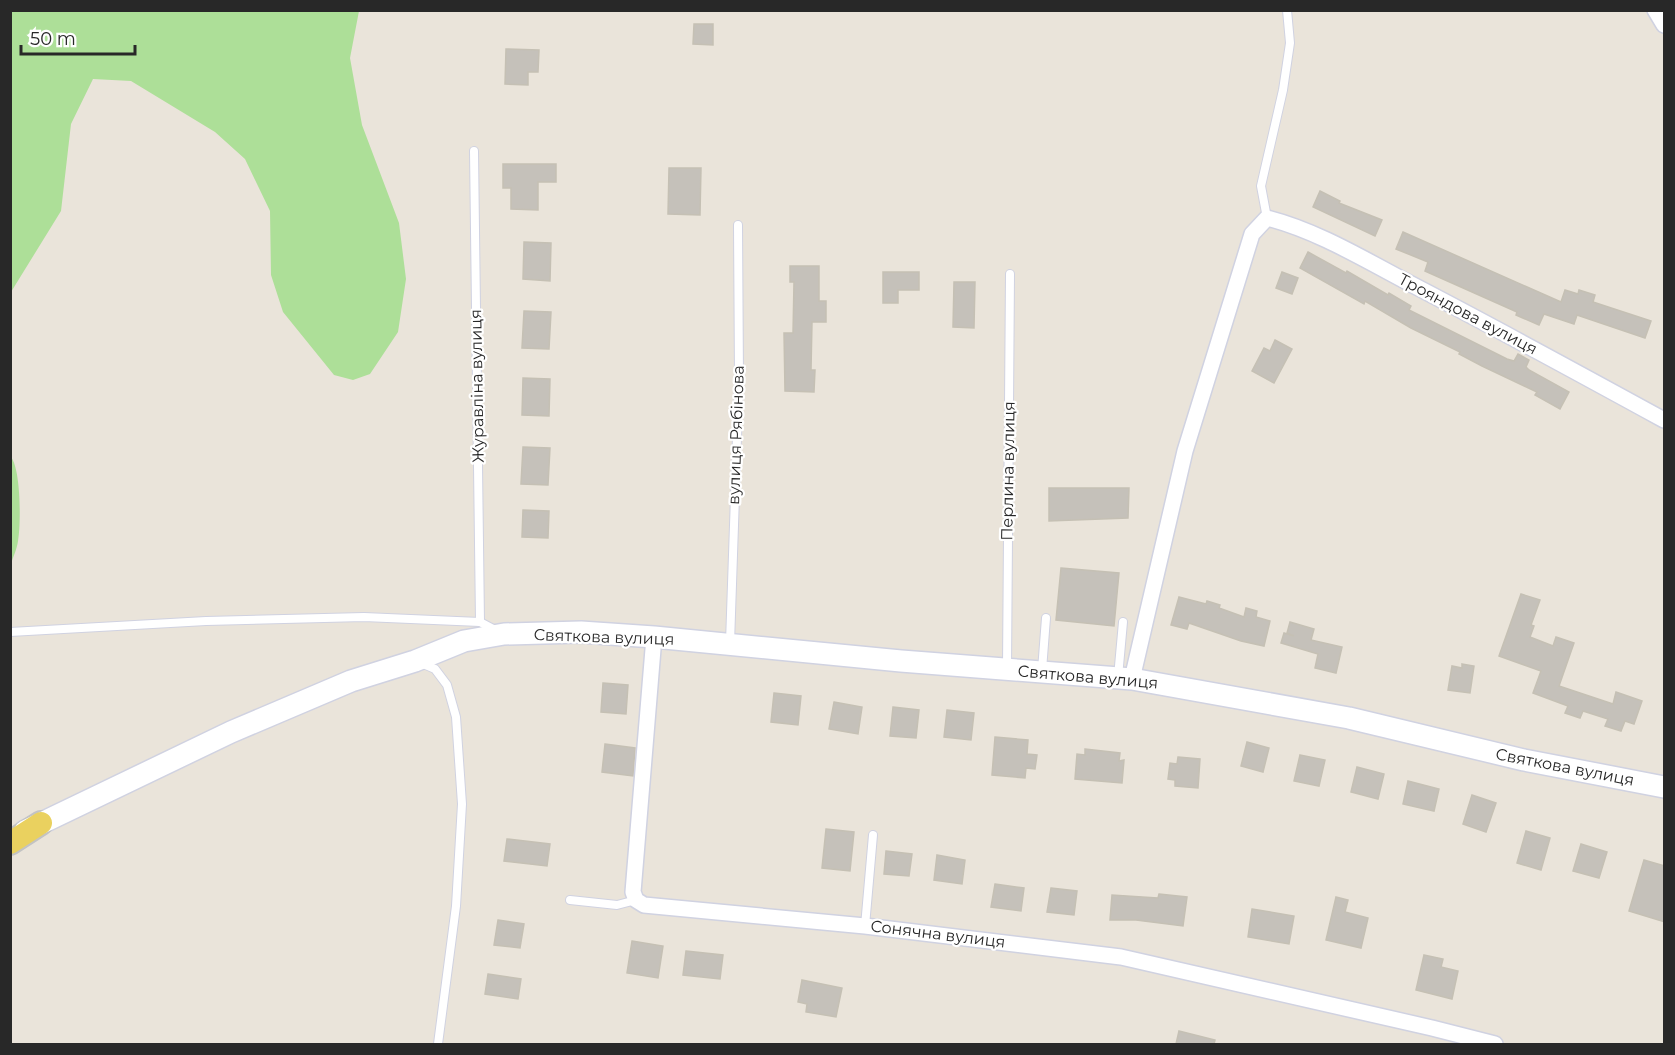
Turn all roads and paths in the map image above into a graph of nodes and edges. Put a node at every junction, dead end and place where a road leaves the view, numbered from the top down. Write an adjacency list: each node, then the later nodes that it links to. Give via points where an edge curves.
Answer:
1 (1287, 10): 5 (lane, via 1290,43 1261,186)
2 (1655, 10): 3 (street)
3 (1665, 24)
4 (474, 151): 11 (lane, Журавліна вулиця)
5 (1267, 218): 8 (street, Трояндова вулиця, via 1297,225); 19 (street, via 1252,234 1185,451)
6 (738, 225): 15 (lane, вулиця Рябінова)
7 (1010, 274): 17 (lane, Перлина вулиця)
8 (1664, 420)
9 (1046, 618): 18 (lane)
10 (1123, 621): 19 (lane)
11 (480, 622): 12 (lane, via 364,617); 13 (lane)
12 (10, 632)
13 (504, 634): 14 (main road, Святкова вулиця, via 581,632); 16 (main road, Святкова вулиця, via 464,641)
14 (654, 637): 15 (main road, Святкова вулиця); 27 (street, via 633,892)
15 (730, 644): 17 (main road, Святкова вулиця)
16 (415, 661): 21 (main road, Святкова вулиця, via 351,681 231,732); 29 (lane, via 435,669 447,685 456,717 462,804 456,906)
17 (1007, 669): 18 (main road, Святкова вулиця)
18 (1042, 672): 19 (main road, Святкова вулиця)
19 (1125, 678): 20 (main road, Святкова вулиця, via 1349,718 1524,760)
20 (1665, 787)
21 (41, 823): 22 (main road); 24 (main road, Святкова вулиця); 25 (main road)
22 (10, 832)
23 (873, 835): 28 (lane)
24 (10, 838)
25 (10, 843)
26 (570, 900): 27 (lane, via 616,905)
27 (636, 900): 28 (street, Сонячна вулиця, via 644,904)
28 (865, 926): 30 (street, Сонячна вулиця, via 1121,957)
29 (438, 1044)
30 (1495, 1044)

